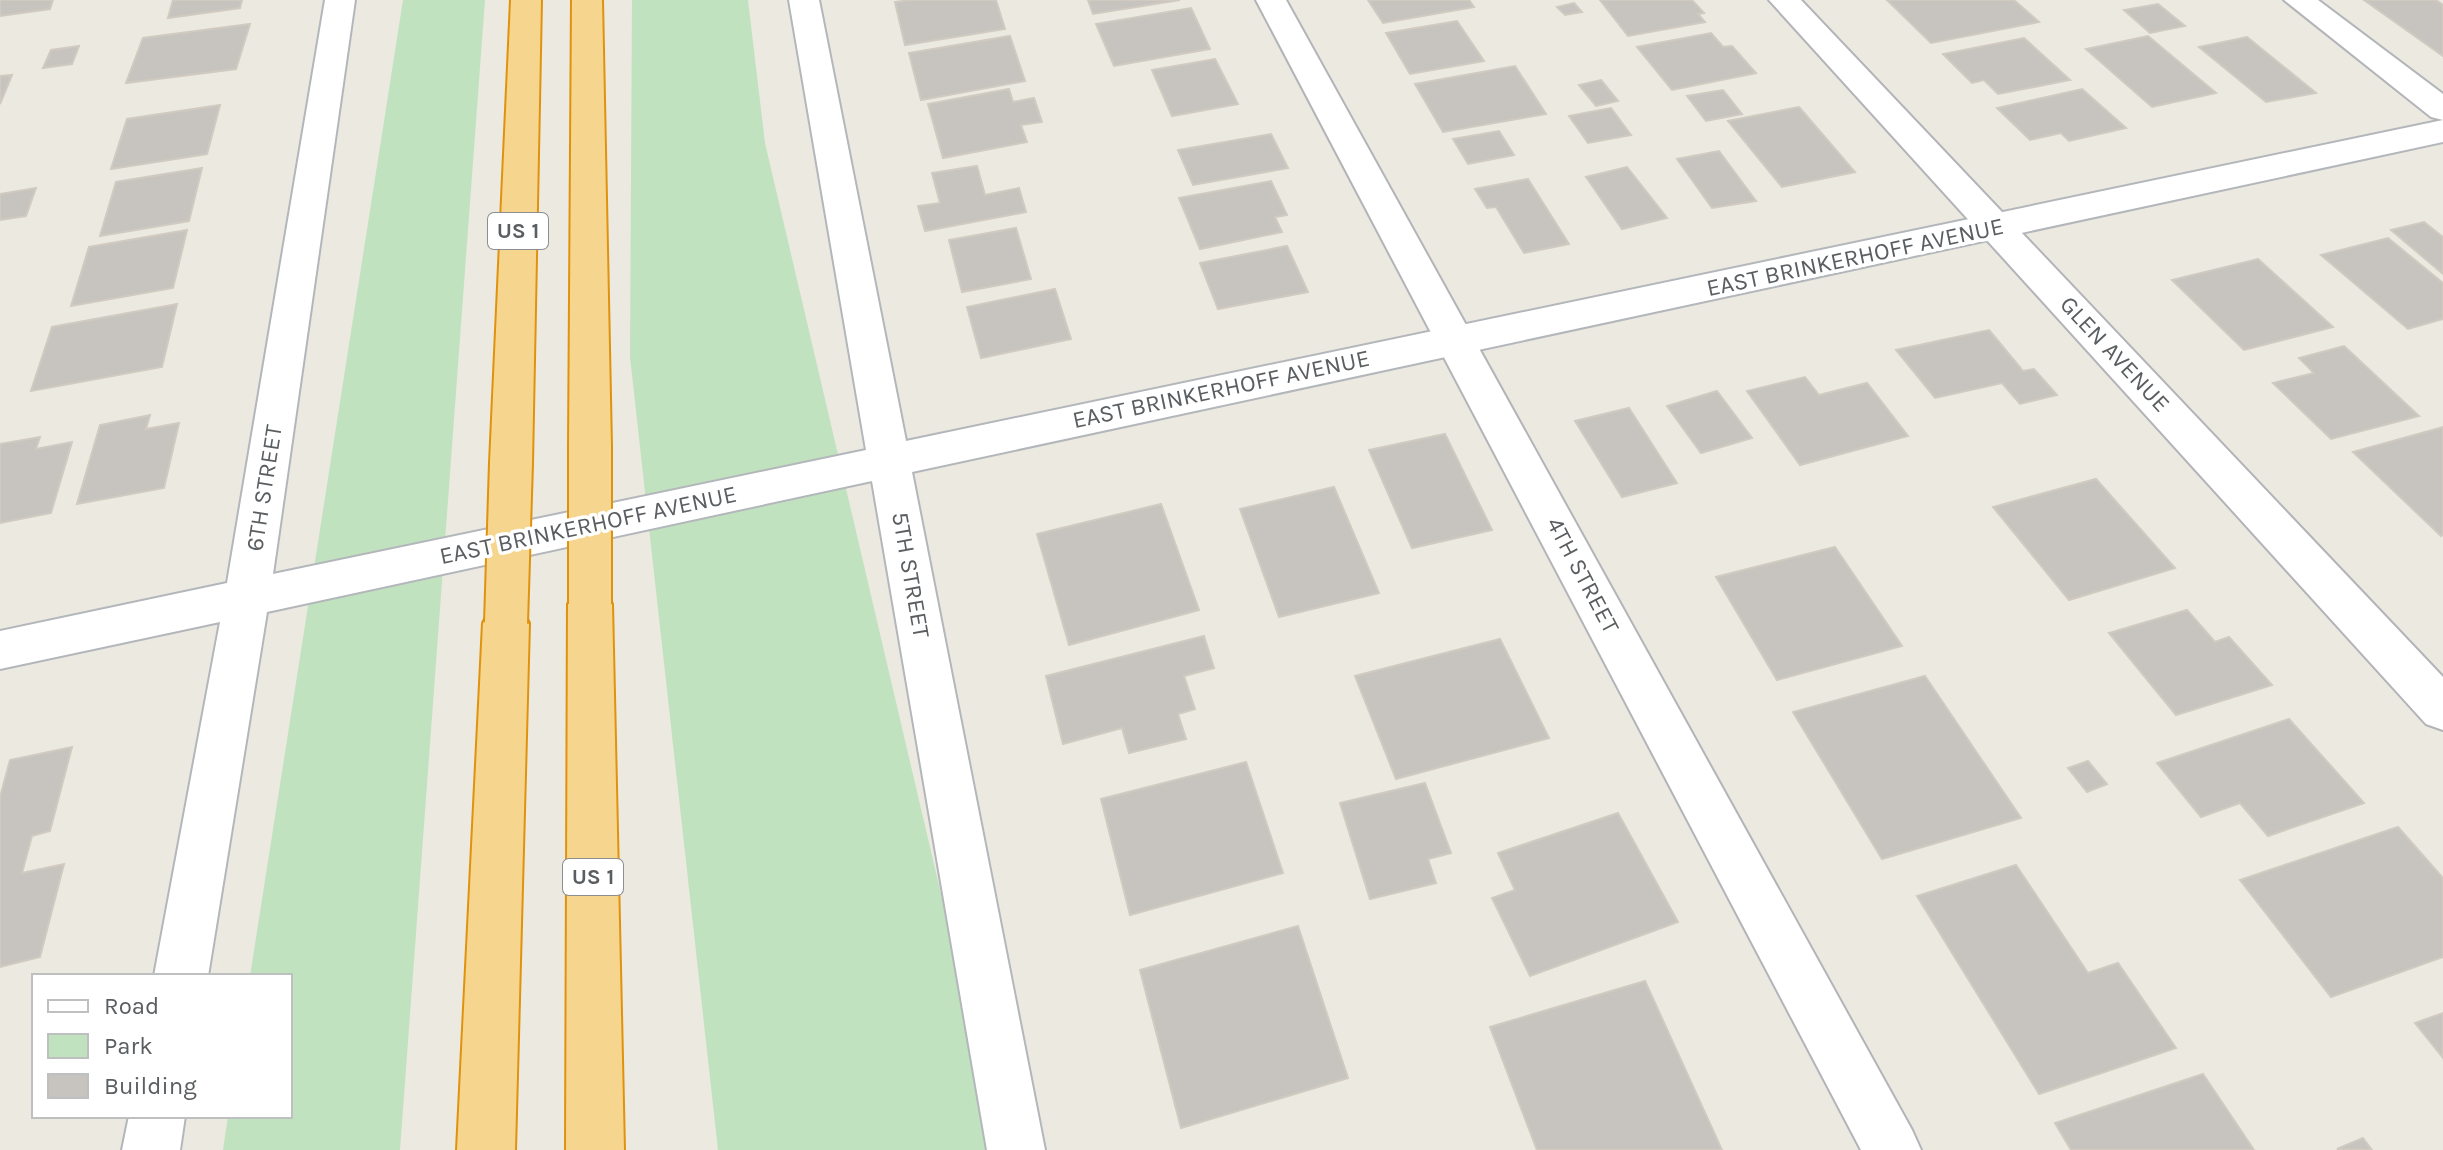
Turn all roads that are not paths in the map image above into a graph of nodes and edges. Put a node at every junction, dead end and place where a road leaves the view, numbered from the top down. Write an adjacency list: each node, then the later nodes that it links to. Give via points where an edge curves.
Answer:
1 (340, 0): 13 (street, 6TH STREET)
2 (526, 0): 19 (highway, US 1, bridge)
3 (587, 0): 20 (highway, US 1, bridge)
4 (804, 0): 12 (street, 5TH STREET)
5 (1271, 0): 11 (street, 4TH STREET)
6 (1784, 0): 10 (street, GLEN AVENUE)
7 (2299, 0): 8 (street)
8 (2443, 110)
9 (2443, 131): 10 (street, EAST BRINKERHOFF AVENUE)
10 (1998, 227): 11 (street, EAST BRINKERHOFF AVENUE); 15 (street, GLEN AVENUE)
11 (1456, 340): 12 (street, EAST BRINKERHOFF AVENUE); 22 (street, 4TH STREET)
12 (890, 459): 13 (street, EAST BRINKERHOFF AVENUE); 21 (street, 5TH STREET)
13 (247, 599): 14 (street, EAST BRINKERHOFF AVENUE); 16 (street, 6TH STREET)
14 (0, 650)
15 (2443, 709)
16 (181, 974)
17 (157, 1118): 18 (street)
18 (151, 1150)
19 (486, 1150)
20 (595, 1150)
21 (1016, 1150)
22 (1892, 1150)

